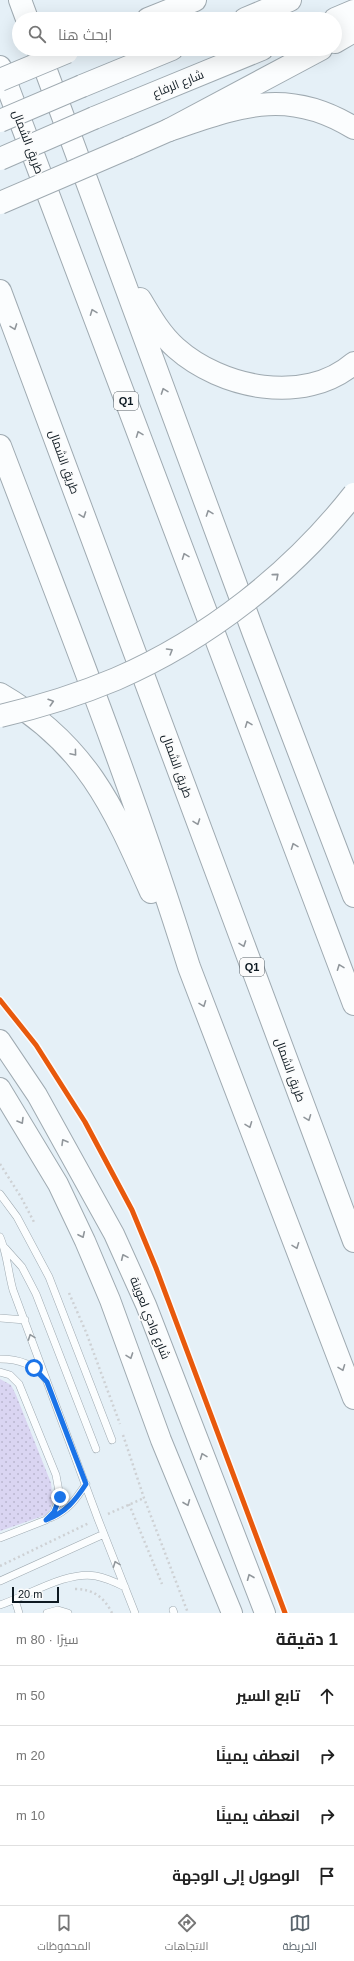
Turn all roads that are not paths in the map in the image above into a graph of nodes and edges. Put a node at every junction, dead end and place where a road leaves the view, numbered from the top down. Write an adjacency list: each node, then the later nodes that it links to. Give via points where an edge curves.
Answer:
1 (20, 0): 5 (main road)
2 (195, 0): 6 (main road)
3 (290, 0): 7 (main road)
4 (354, 11): 8 (main road)
5 (24, 12)
6 (165, 12)
7 (261, 12)
8 (342, 16)
9 (354, 31): 10 (main road)
10 (342, 38)
11 (41, 56): 23 (main road)
12 (56, 56): 17 (main road, bridge)
13 (155, 56): 18 (main road, bridge)
14 (245, 56): 21 (main road, شارع الرفاع, bridge)
15 (308, 56): 20 (main road)
16 (0, 67): 32 (main road, طريق الشمال / Q1, one-way to 16)
17 (0, 80)
18 (0, 122)
19 (354, 128): 20 (main road, via 337,117 315,108 265,104 237,108)
20 (169, 130): 22 (main road, bridge)
21 (0, 159)
22 (0, 203)
23 (113, 254): 25 (main road, via 155,323 175,347 213,374 257,387 283,388 331,378); 30 (main road, one-way to 23)
24 (0, 291): 37 (main road, طريق الشمال / Q1, one-way to 37)
25 (354, 364)
26 (0, 446): 31 (main road, via 79,651 168,900)
27 (354, 494): 29 (main road, one-way to 27, bridge, via 59,700 116,678 192,637 225,616 275,577 312,543)
28 (0, 694): 31 (main road, one-way to 31, via 50,729 71,749 93,777 126,836)
29 (0, 716)
30 (354, 896)
31 (189, 967): 44 (main road, one-way to 44)
32 (354, 1004)
33 (0, 1040): 60 (main road, شارع وادي لعوينة, one-way to 33, via 146,1305 114,1234 37,1095)
34 (0, 1088): 59 (main road, one-way to 59, via 58,1184 85,1241)
35 (0, 1194): 45 (lane, via 17,1217 49,1277)
36 (0, 1237): 38 (lane)
37 (354, 1241)
38 (5, 1248): 40 (lane, via 9,1276); 46 (lane, via 22,1267 36,1294)
39 (0, 1318): 40 (lane)
40 (25, 1320): 43 (lane, one-way to 40)
41 (0, 1359): 43 (lane, via 17,1360 26,1364 42,1374)
42 (0, 1372): 48 (lane, via 10,1375 19,1384 56,1474 60,1497 54,1512)
43 (47, 1382): 47 (lane)
44 (354, 1398)
45 (112, 1440)
46 (96, 1449)
47 (86, 1484): 48 (lane, via 66,1510); 49 (lane)
48 (46, 1520): 50 (lane)
49 (104, 1534): 51 (lane); 52 (lane, one-way to 49)
50 (0, 1538)
51 (0, 1581)
52 (124, 1587): 53 (lane, via 108,1578 82,1575); 58 (lane)
53 (15, 1600): 54 (lane); 55 (lane)
54 (0, 1605)
55 (19, 1613)
56 (47, 1613): 57 (lane, via 58,1610)
57 (68, 1613)
58 (135, 1613)
59 (232, 1613)
60 (265, 1613)

